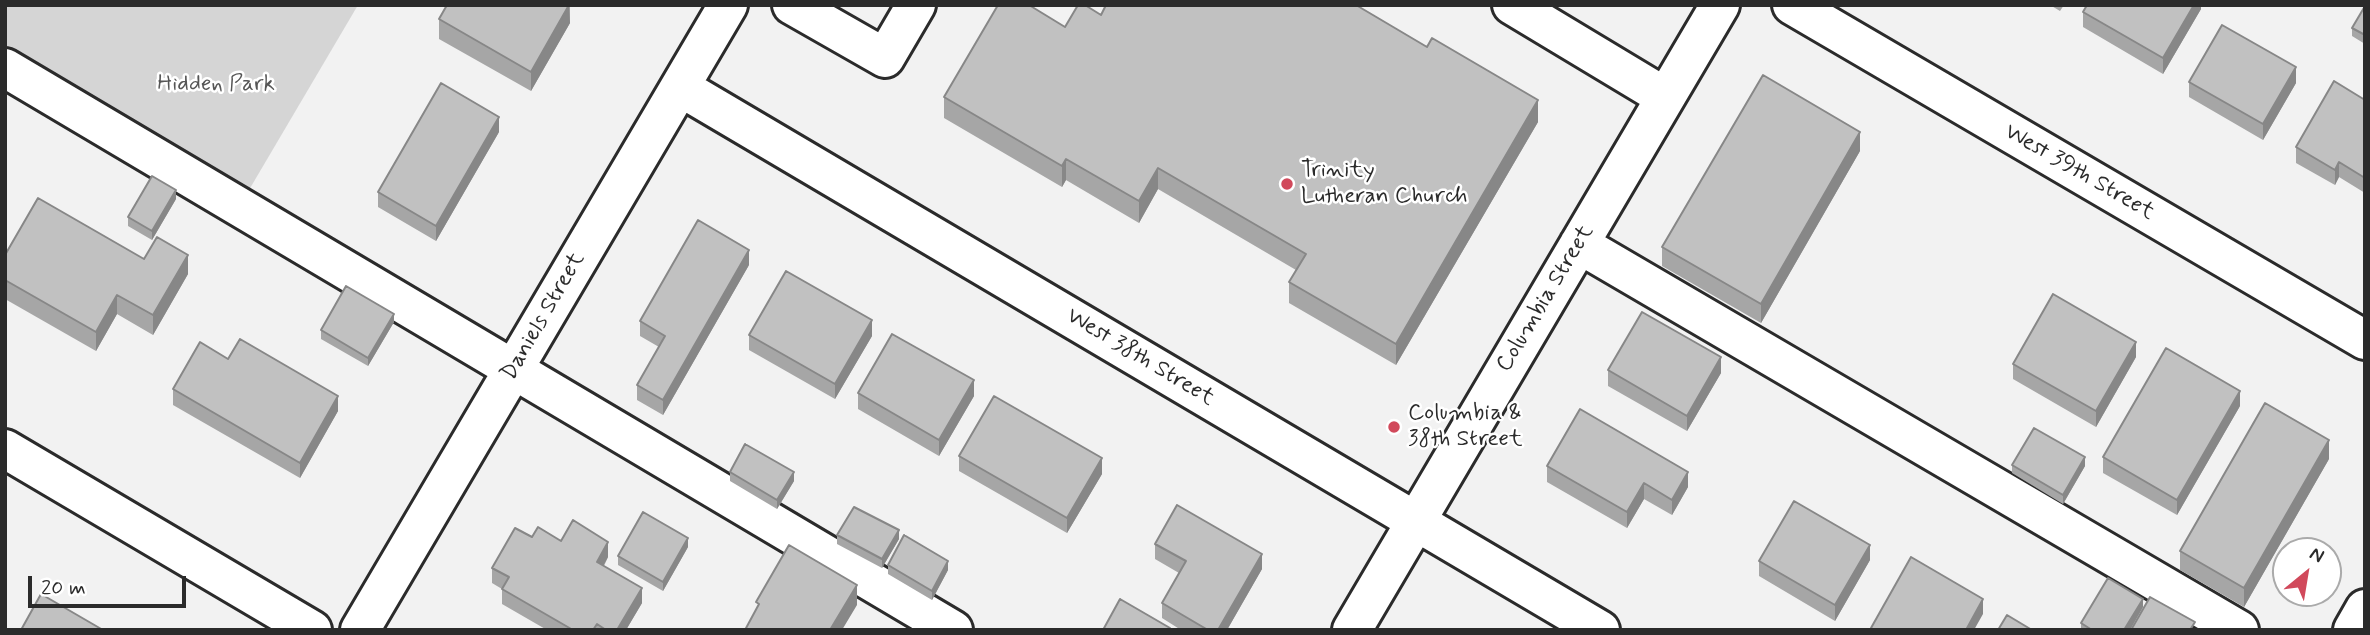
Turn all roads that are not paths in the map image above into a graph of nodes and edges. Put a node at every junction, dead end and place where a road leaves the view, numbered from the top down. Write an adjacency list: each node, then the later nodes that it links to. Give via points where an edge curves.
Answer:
1 (729, 5): 8 (street, Daniels Street)
2 (792, 5): 3 (street, via 886,58)
3 (916, 5)
4 (1512, 5): 9 (street)
5 (1720, 5): 9 (street, Columbia Street)
6 (1793, 5): 11 (street, West 39th Street)
7 (5, 68): 12 (street)
8 (680, 87): 12 (street, Daniels Street); 14 (street, West 38th Street)
9 (1665, 97): 10 (street, Columbia Street)
10 (1579, 244): 14 (street, Columbia Street); 21 (street)
11 (2365, 340)
12 (514, 369): 17 (street, Daniels Street); 18 (street)
13 (5, 449): 16 (street)
14 (1415, 520): 19 (street, Columbia Street); 20 (street, West 38th Street)
15 (2365, 609): 22 (street)
16 (312, 630)
17 (360, 630)
18 (953, 630)
19 (1352, 630)
20 (1600, 630)
21 (2239, 630)
22 (2353, 630)

